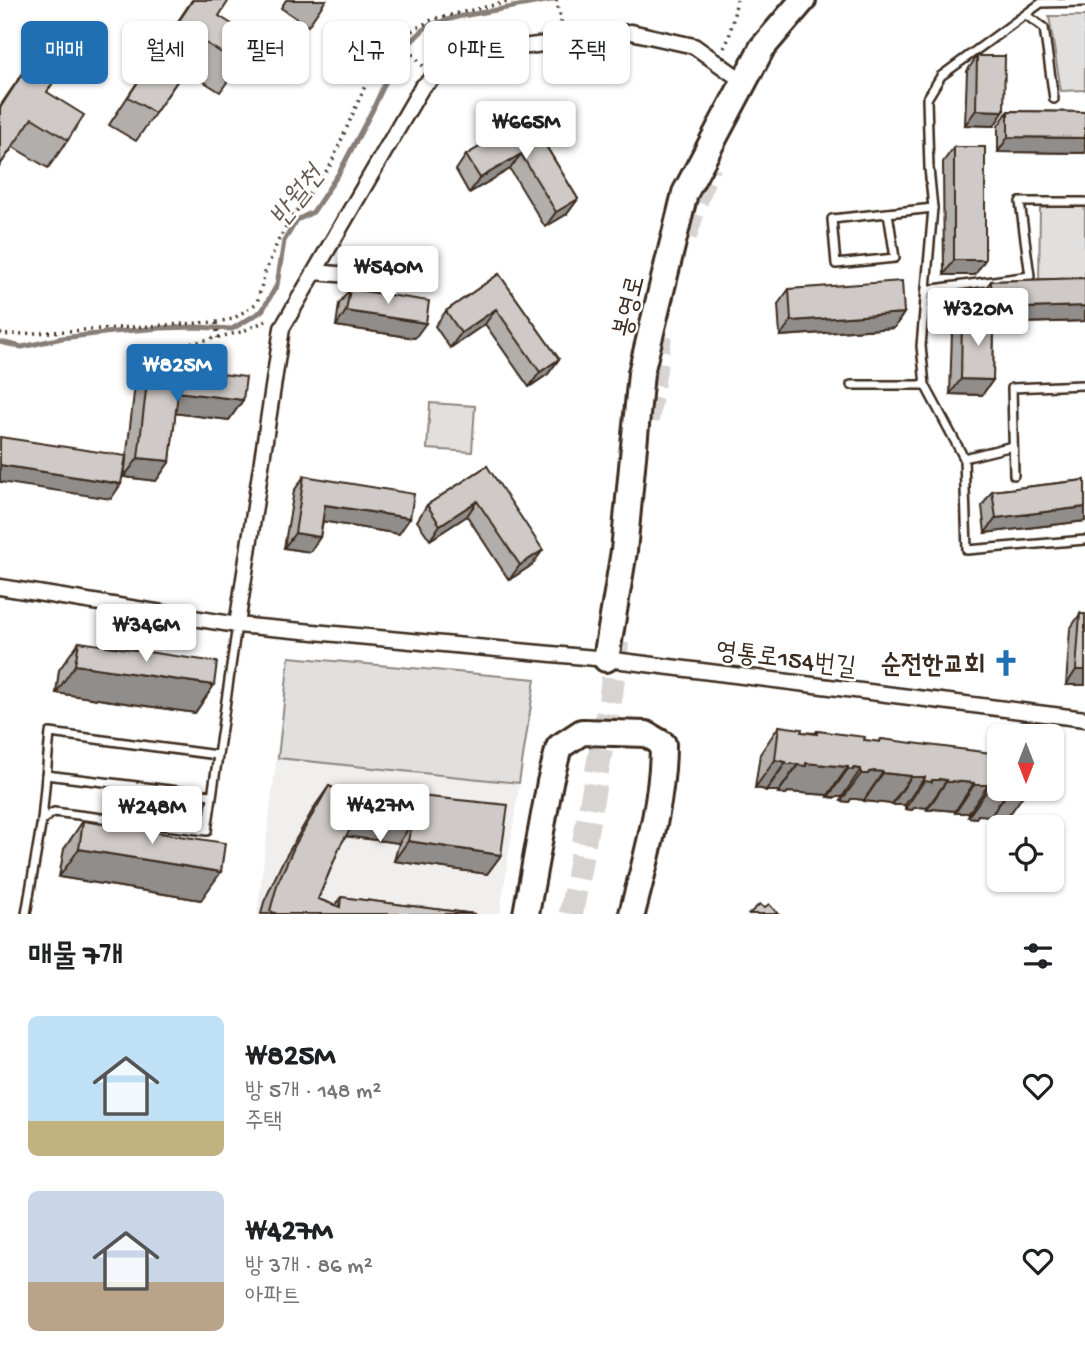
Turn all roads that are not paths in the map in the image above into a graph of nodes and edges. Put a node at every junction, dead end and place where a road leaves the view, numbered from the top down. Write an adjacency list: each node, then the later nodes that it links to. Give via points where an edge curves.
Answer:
1 (803, 0): 4 (highway, 봉영로, via 762,48)
2 (1085, 2): 3 (lane, via 1041,3)
3 (1026, 15): 5 (lane, via 1044,28); 7 (lane, via 940,76 927,99)
4 (744, 82): 9 (street, via 694,46 631,32 478,53 452,62 422,88); 21 (highway, 봉영로, via 685,193 641,373 624,551)
5 (1054, 99)
6 (1085, 202): 11 (lane, via 1020,202 1030,276)
7 (933, 208): 8 (lane); 11 (lane)
8 (888, 213): 8 (lane, via 832,219 836,264 895,258)
9 (315, 272): 10 (street); 20 (street, via 282,328)
10 (381, 278)
11 (926, 290): 13 (lane, via 921,346)
12 (851, 385): 13 (lane)
13 (925, 385): 16 (lane)
14 (1082, 385): 15 (lane, via 1012,388)
15 (1013, 446): 16 (lane); 17 (lane)
16 (964, 458): 18 (lane, via 967,550)
17 (1014, 475)
18 (1085, 540)
19 (0, 587): 20 (street, 영통로154번길)
20 (237, 625): 21 (street, 영통로154번길); 23 (lane)
21 (606, 659): 22 (street, 영통로154번길)
22 (1085, 719)
23 (217, 755): 24 (lane, via 50,733); 25 (lane)
24 (46, 775): 25 (lane); 26 (lane)
25 (211, 795): 26 (lane, via 206,831 54,812)
26 (42, 820): 27 (lane)
27 (26, 914)
28 (526, 914): 29 (highway, via 559,747 582,732 646,734 663,744 654,827)
29 (632, 914)

